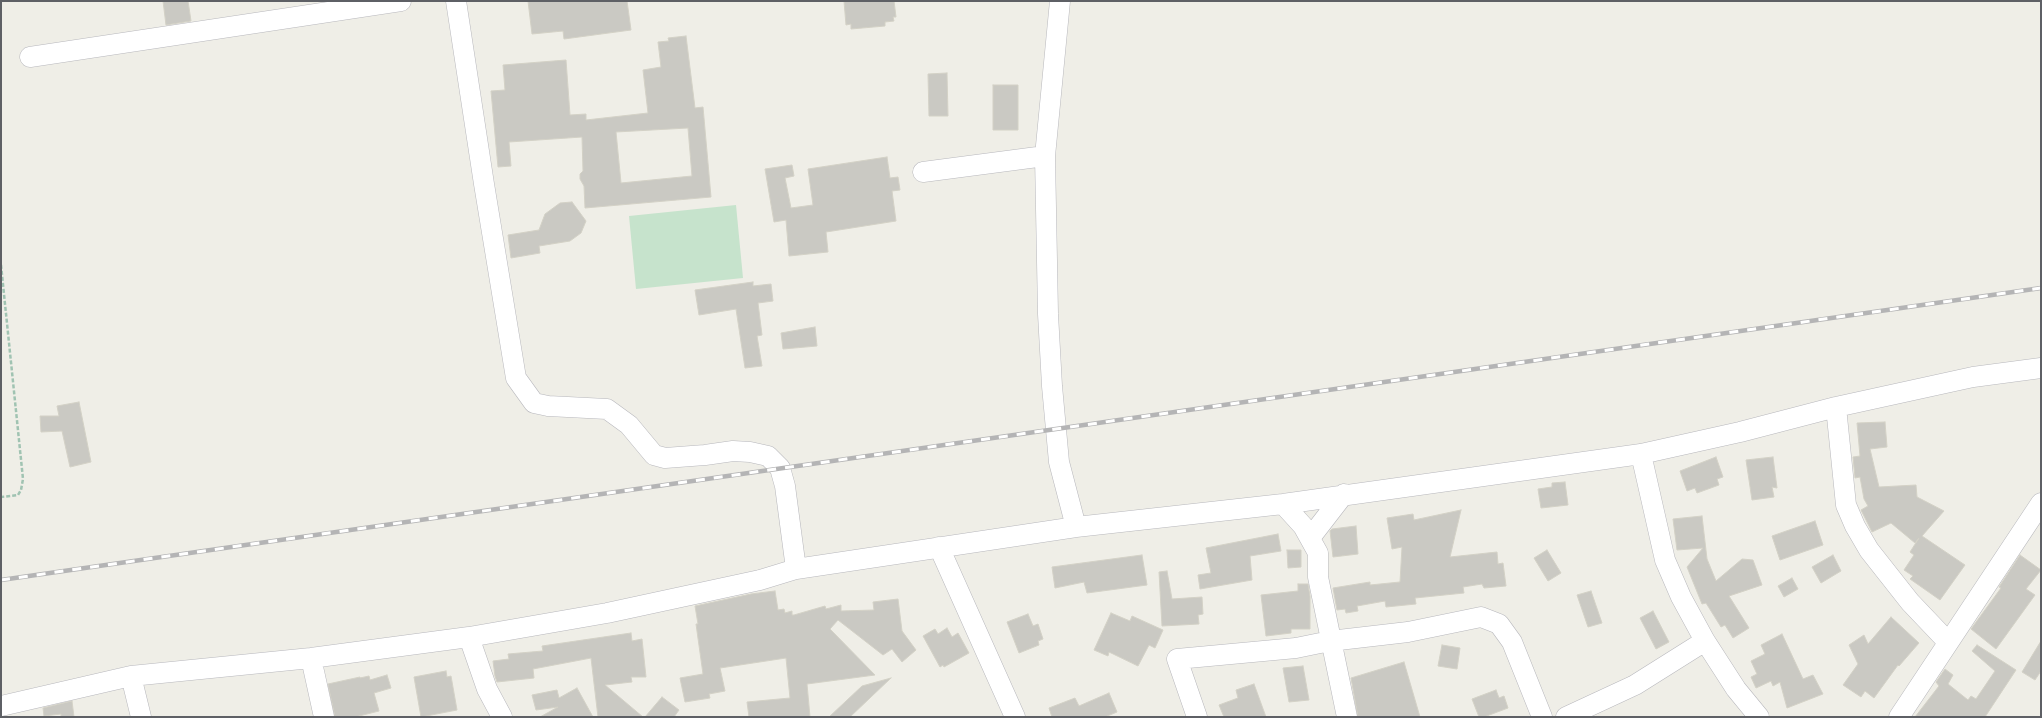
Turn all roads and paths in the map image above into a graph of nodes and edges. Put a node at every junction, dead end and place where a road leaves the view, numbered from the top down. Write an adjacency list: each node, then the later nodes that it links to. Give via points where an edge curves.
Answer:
1 (401, 1): 4 (street)
2 (456, 1): 18 (street, via 516,378 534,403 607,409 629,425 654,455 665,458 733,451 768,456 780,468 785,486)
3 (1060, 1): 5 (street)
4 (30, 57)
5 (1045, 156): 6 (street); 15 (street, via 1052,386 1059,462)
6 (923, 172)
7 (1, 265): 12 (path, via 23,484 18,494)
8 (2041, 368): 9 (street, via 1973,377)
9 (1836, 407): 10 (street); 22 (street, via 1846,505 1855,526 1869,550 1910,602)
10 (1641, 454): 11 (street); 21 (street, via 1665,560 1681,597)
11 (1344, 494): 14 (street); 16 (street)
12 (1, 497)
13 (2041, 503): 22 (street)
14 (1283, 504): 15 (street); 16 (street)
15 (1076, 527): 17 (street)
16 (1310, 538): 20 (street, via 1318,553 1318,577)
17 (939, 547): 18 (street); 29 (street)
18 (796, 569): 19 (street, via 760,580 614,612)
19 (469, 637): 23 (street); 28 (street, via 487,689)
20 (1330, 641): 30 (street, via 1296,648 1177,659); 31 (street); 32 (street, via 1408,632 1482,617 1499,624 1512,642)
21 (1705, 641): 33 (street, via 1635,685); 34 (street, via 1736,689)
22 (1948, 642): 35 (street)
23 (311, 658): 24 (street); 27 (street)
24 (131, 676): 25 (street); 26 (street)
25 (1, 706)
26 (141, 717)
27 (324, 717)
28 (502, 717)
29 (1015, 717)
30 (1197, 717)
31 (1347, 717)
32 (1542, 717)
33 (1566, 717)
34 (1759, 717)
35 (1899, 717)

